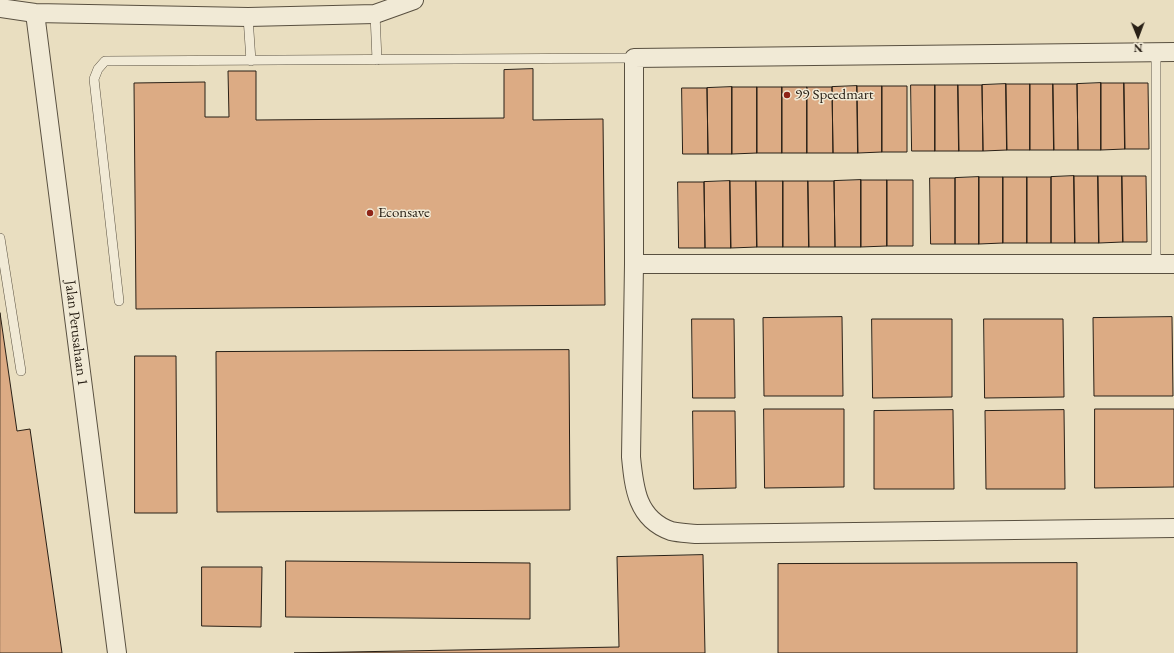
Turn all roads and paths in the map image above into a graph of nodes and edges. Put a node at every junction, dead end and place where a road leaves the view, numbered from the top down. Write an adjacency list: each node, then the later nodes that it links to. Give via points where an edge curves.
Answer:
1 (414, 0): 4 (street)
2 (0, 8): 3 (street)
3 (35, 13): 5 (street); 18 (street, Jalan Perusahaan 1)
4 (375, 14): 5 (street); 10 (lane)
5 (248, 18): 9 (lane)
6 (1156, 52): 7 (street); 8 (street); 13 (lane)
7 (1174, 52)
8 (634, 58): 10 (lane); 12 (street)
9 (250, 60): 10 (lane); 15 (lane, via 105,61 98,69 94,78)
10 (377, 60)
11 (0, 238): 16 (lane)
12 (634, 264): 13 (street); 17 (street, via 631,457 633,482 640,505 651,520 672,531 696,534)
13 (1156, 264): 14 (street)
14 (1174, 264)
15 (119, 301)
16 (21, 371)
17 (1174, 528)
18 (117, 653)

